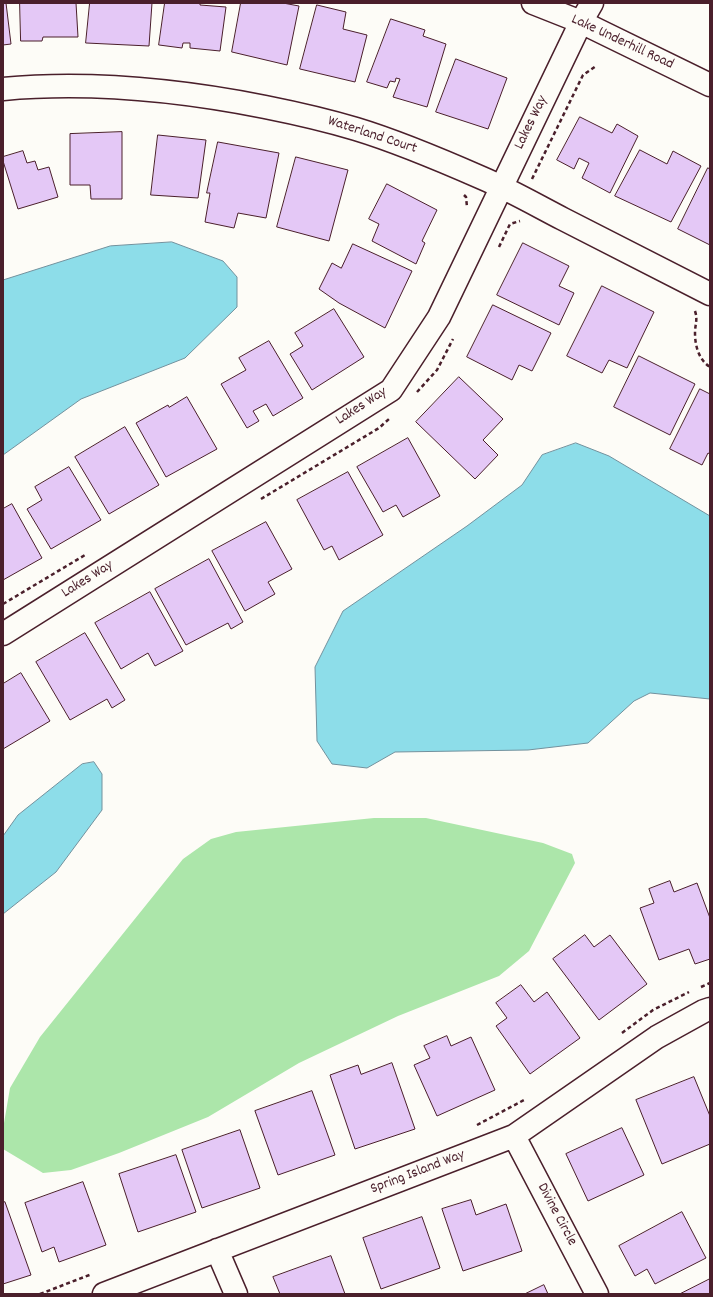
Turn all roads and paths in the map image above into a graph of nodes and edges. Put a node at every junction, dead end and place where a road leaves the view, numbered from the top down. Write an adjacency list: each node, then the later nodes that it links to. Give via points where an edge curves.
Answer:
1 (534, 3): 3 (street, Lake Underhill Road)
2 (592, 3): 3 (street, Lakes Way)
3 (581, 22): 5 (street, Lake Underhill Road); 8 (street, Lakes Way)
4 (596, 66): 7 (path, via 583,75)
5 (710, 85)
6 (3, 89): 8 (street, Waterland Court, via 62,86 131,89 164,91 243,103 357,129)
7 (530, 182)
8 (501, 187): 11 (street, Waterland Court); 14 (street, Lakes Way, via 439,317 391,390)
9 (461, 192): 10 (path, via 466,197)
10 (468, 208)
11 (710, 294)
12 (90, 551): 13 (path)
13 (3, 604)
14 (3, 634)
15 (710, 984): 16 (path)
16 (696, 989)
17 (690, 992): 19 (path, via 653,1010)
18 (710, 1009): 22 (street, Spring Island Way, via 657,1037)
19 (619, 1035)
20 (528, 1098): 21 (path)
21 (472, 1128)
22 (514, 1136): 23 (street, Spring Island Way); 28 (street, Divine Circle)
23 (218, 1250): 26 (street, Spring Island Way); 27 (street)
24 (96, 1273): 25 (path)
25 (40, 1294)
26 (104, 1294)
27 (236, 1294)
28 (597, 1294)

